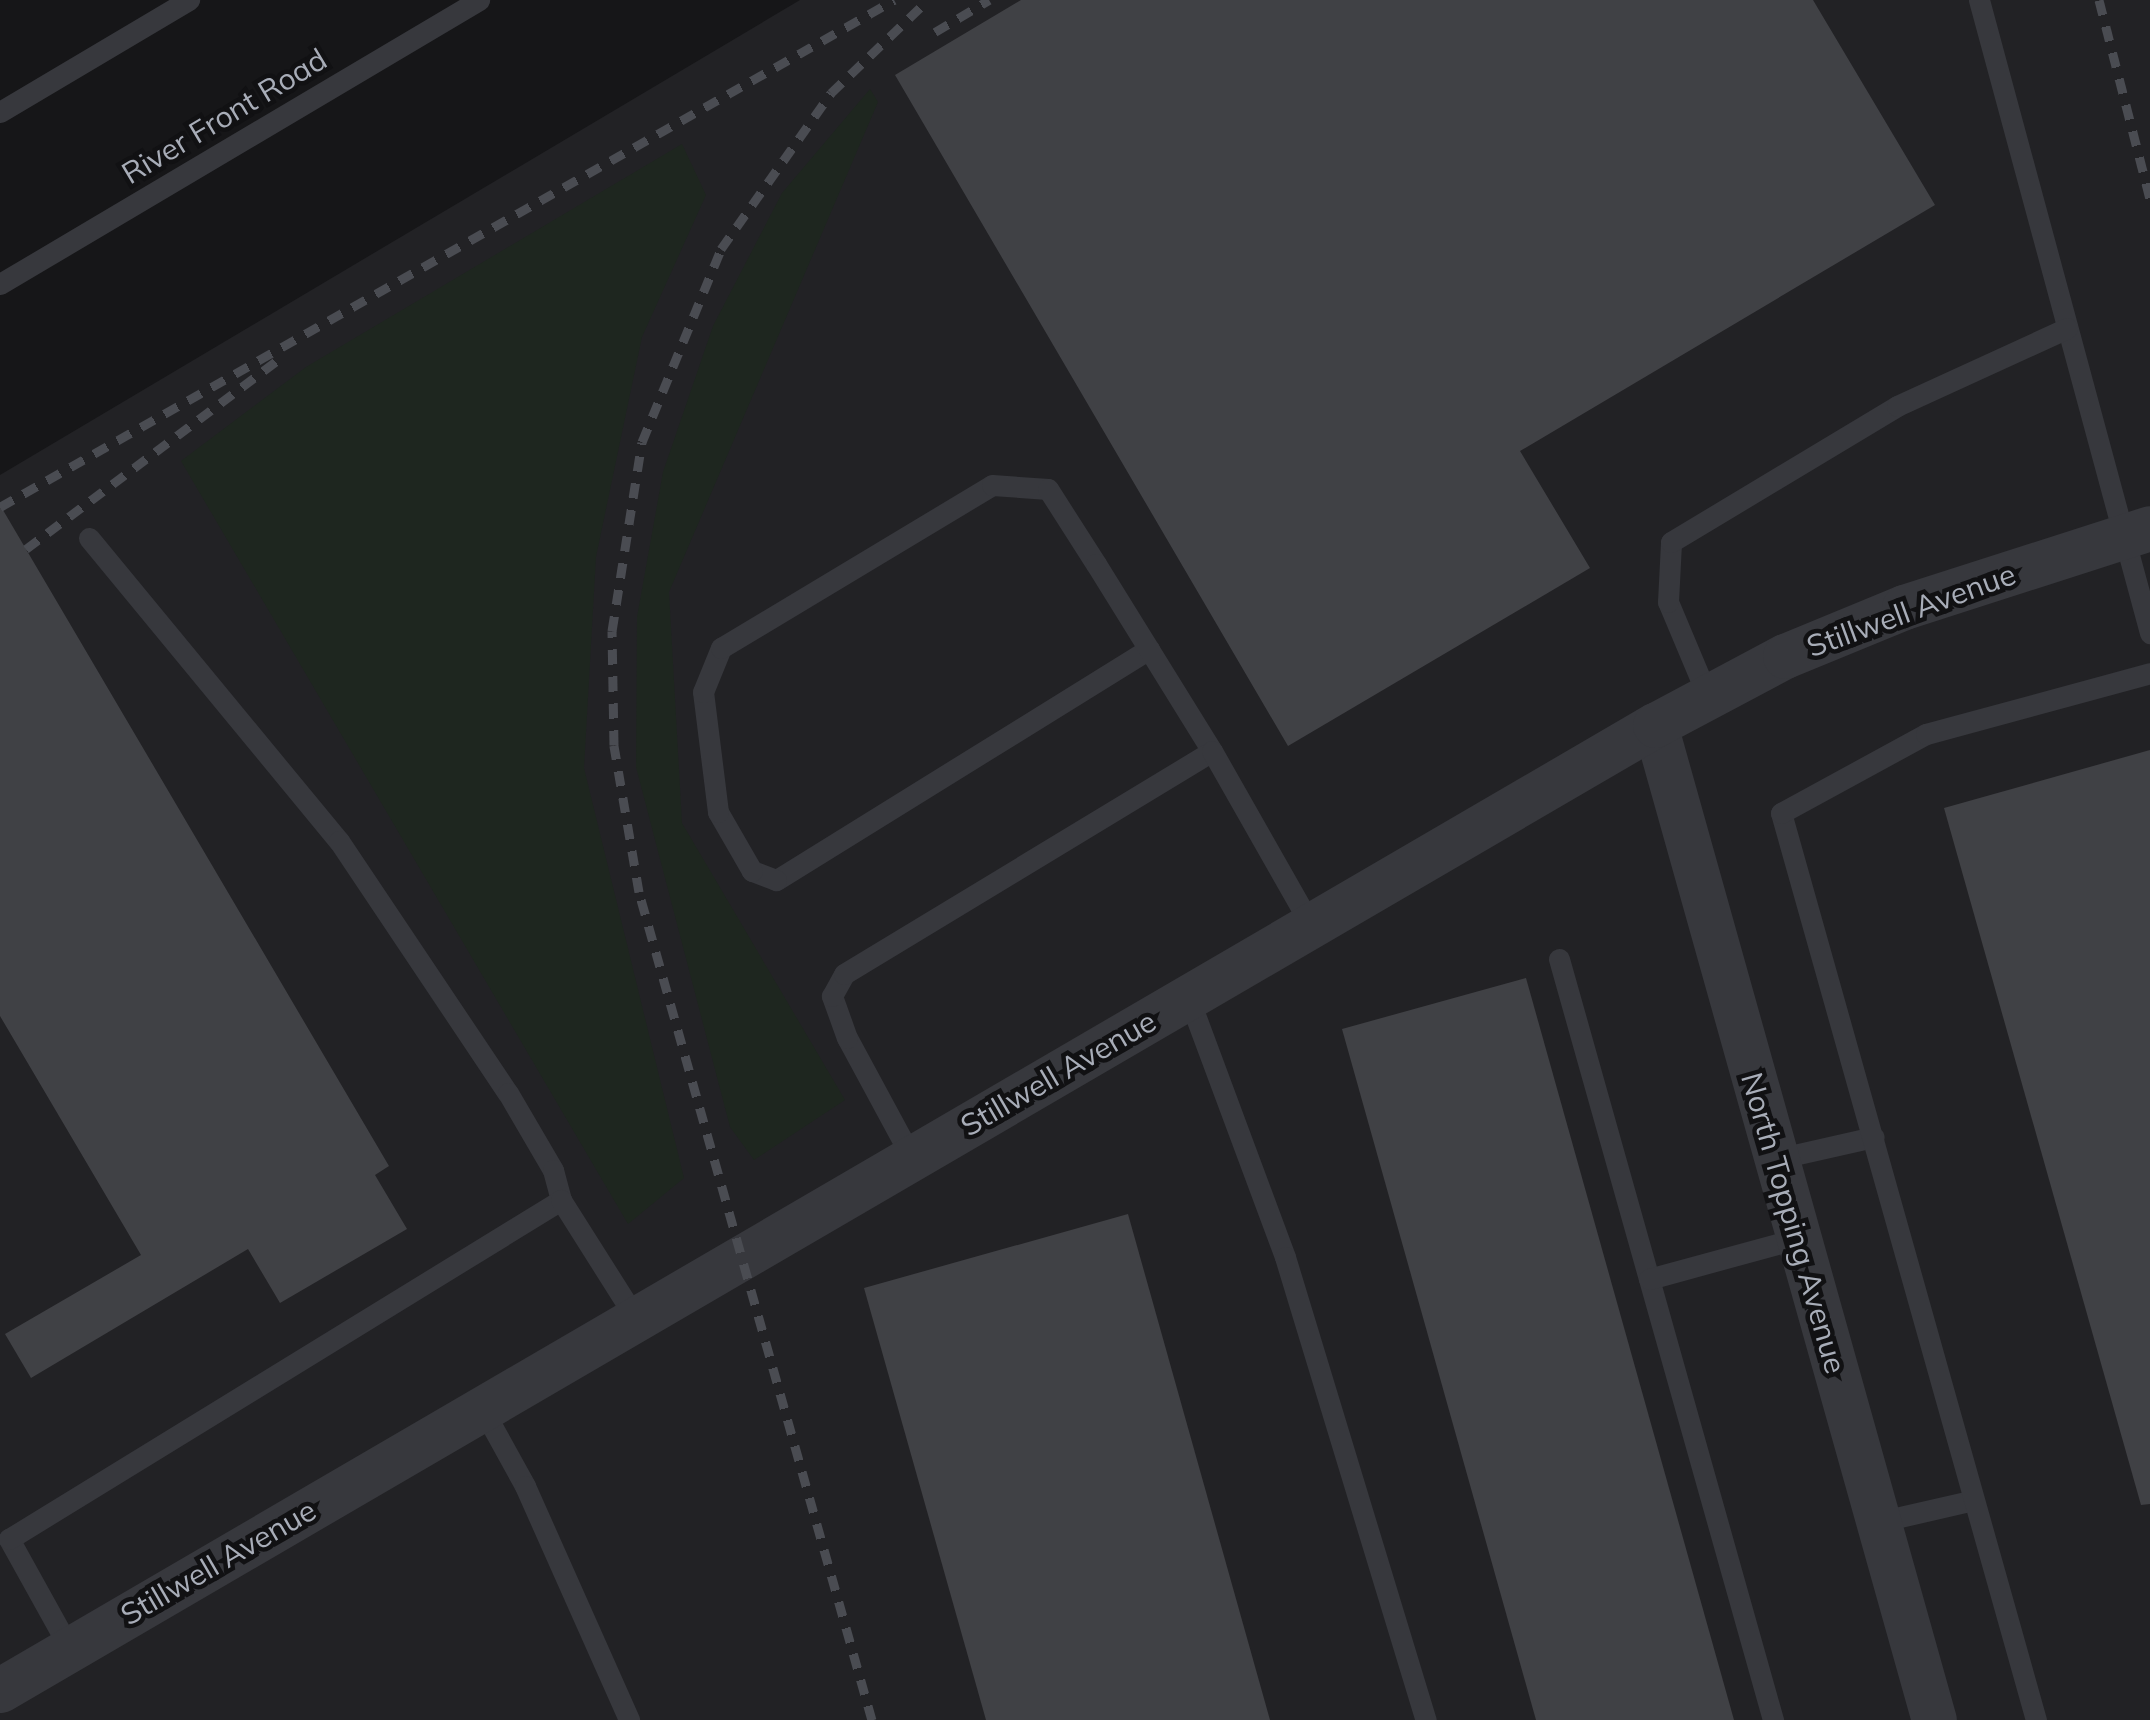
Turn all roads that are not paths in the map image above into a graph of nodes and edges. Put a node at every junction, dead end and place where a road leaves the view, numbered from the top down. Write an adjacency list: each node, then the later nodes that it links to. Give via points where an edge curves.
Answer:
1 (189, 0): 4 (lane)
2 (479, 0): 5 (lane, River Front Road)
3 (1979, 0): 6 (lane)
4 (0, 112)
5 (0, 284)
6 (2067, 328): 7 (lane); 12 (lane, via 1897,406 1671,542 1668,602)
7 (2138, 532): 9 (lane); 12 (street, Stillwell Avenue, via 1904,607)
8 (89, 538): 21 (lane, via 339,841 508,1093 554,1169)
9 (2150, 632)
10 (1149, 649): 10 (lane, via 1048,489 992,485 721,648 703,692 718,812 752,871 776,880); 14 (lane)
11 (2150, 673): 18 (lane, via 1926,734 1781,813)
12 (1708, 697): 13 (street, Stillwell Avenue)
13 (1655, 725): 15 (street, Stillwell Avenue); 20 (street, North Topping Avenue)
14 (1212, 751): 15 (lane); 19 (lane, via 844,974 832,996)
15 (1311, 925): 17 (street, Stillwell Avenue)
16 (1559, 959): 23 (lane)
17 (1188, 996): 19 (street, Stillwell Avenue); 32 (lane, via 1285,1257)
18 (1874, 1136): 20 (lane); 26 (lane)
19 (912, 1158): 24 (street, Stillwell Avenue)
20 (1777, 1159): 22 (street, North Topping Avenue)
21 (561, 1200): 24 (lane); 28 (lane)
22 (1799, 1238): 23 (lane); 27 (street, North Topping Avenue)
23 (1649, 1279): 33 (lane)
24 (635, 1317): 25 (street, Stillwell Avenue)
25 (482, 1408): 29 (street, Stillwell Avenue); 31 (lane)
26 (1974, 1500): 27 (lane); 35 (lane)
27 (1878, 1522): 34 (street, North Topping Avenue)
28 (4, 1535): 29 (lane)
29 (70, 1649): 30 (street, Stillwell Avenue)
30 (0, 1690)
31 (629, 1720)
32 (1426, 1720)
33 (1773, 1720)
34 (1934, 1720)
35 (2036, 1720)

